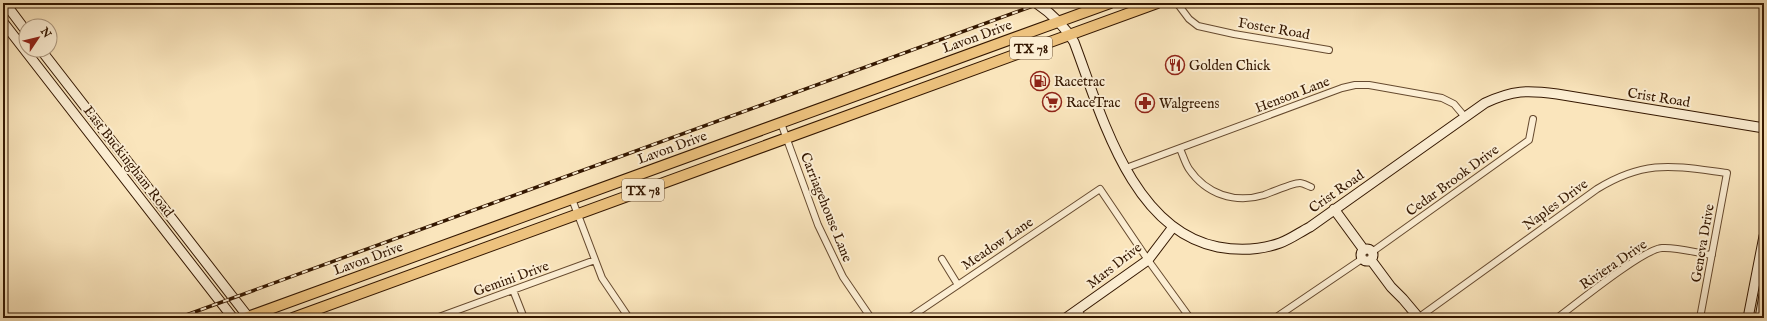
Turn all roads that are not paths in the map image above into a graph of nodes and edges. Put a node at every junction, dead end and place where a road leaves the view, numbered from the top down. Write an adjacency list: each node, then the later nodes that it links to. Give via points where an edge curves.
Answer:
1 (5, 3): 6 (street)
2 (1036, 3): 8 (street, Crist Road)
3 (1110, 3): 8 (main road, Lavon Drive / TX 78)
4 (1157, 3): 9 (main road, TX 78)
5 (1177, 3): 10 (street, Foster Road, via 1198,26)
6 (18, 20)
7 (3, 22): 13 (street, East Buckingham Road)
8 (1058, 22): 9 (street, Crist Road); 16 (main road, Lavon Drive / TX 78)
9 (1069, 34): 19 (main road, TX 78); 23 (street, Crist Road, via 1111,141)
10 (1329, 50)
11 (47, 58): 12 (street, East Buckingham Road)
12 (52, 65): 13 (street); 18 (street, East Buckingham Road)
13 (43, 72): 20 (street, East Buckingham Road)
14 (1465, 117): 17 (street, Crist Road, via 1485,103 1503,95 1530,91); 21 (street, Henson Lane, via 1454,104 1442,98 1369,85 1355,86 1342,88); 28 (street, Crist Road)
15 (1533, 119): 32 (street, Cedar Brook Drive, via 1529,140)
16 (781, 123): 19 (street, Carriagehouse Lane); 22 (main road, Lavon Drive / TX 78)
17 (1764, 128)
18 (106, 132): 20 (street); 42 (street, East Buckingham Road)
19 (786, 138): 25 (main road, TX 78); 47 (street, Carriagehouse Lane, via 821,231 843,277)
20 (95, 140): 41 (street, East Buckingham Road)
21 (1180, 149): 23 (street, Henson Lane); 26 (street, via 1188,168 1197,179 1208,189 1222,196 1250,198 1299,183)
22 (682, 159): 25 (main road); 27 (main road, Lavon Drive / TX 78)
23 (1126, 168): 30 (street, Crist Road, via 1148,201)
24 (1727, 173): 33 (street, Geneva Drive); 53 (street, Naples Drive, via 1673,166 1647,168 1616,177)
25 (687, 174): 29 (main road, TX 78)
26 (1311, 187)
27 (572, 199): 29 (street); 42 (main road, Lavon Drive / TX 78)
28 (1334, 209): 30 (street, Crist Road, via 1310,227 1281,243 1248,250 1206,245); 32 (street)
29 (578, 214): 35 (street); 43 (main road, TX 78)
30 (1173, 227): 36 (street, Mars Drive)
31 (1764, 236): 56 (street)
32 (1367, 255): 52 (street, Cedar Brook Drive); 53 (street)
33 (1712, 255): 54 (street, Riviera Drive, via 1671,249 1654,250 1617,273); 55 (street, Geneva Drive)
34 (942, 259): 37 (street)
35 (595, 260): 38 (street, Gemini Drive); 46 (street, via 602,278)
36 (1148, 260): 37 (street, Meadow Lane, via 1100,189); 40 (street, Mars Drive); 51 (street)
37 (958, 285): 48 (street, Meadow Lane)
38 (513, 290): 44 (street, Gemini Drive); 45 (street)
39 (1764, 296): 57 (street)
40 (1078, 310): 49 (street, Mars Drive); 50 (street)
41 (233, 318)
42 (247, 318)
43 (293, 318)
44 (436, 318)
45 (524, 318)
46 (629, 318)
47 (871, 318)
48 (909, 318)
49 (1066, 318)
50 (1083, 318)
51 (1190, 318)
52 (1275, 318)
53 (1419, 318)
54 (1557, 318)
55 (1700, 318)
56 (1748, 318)
57 (1760, 318)

